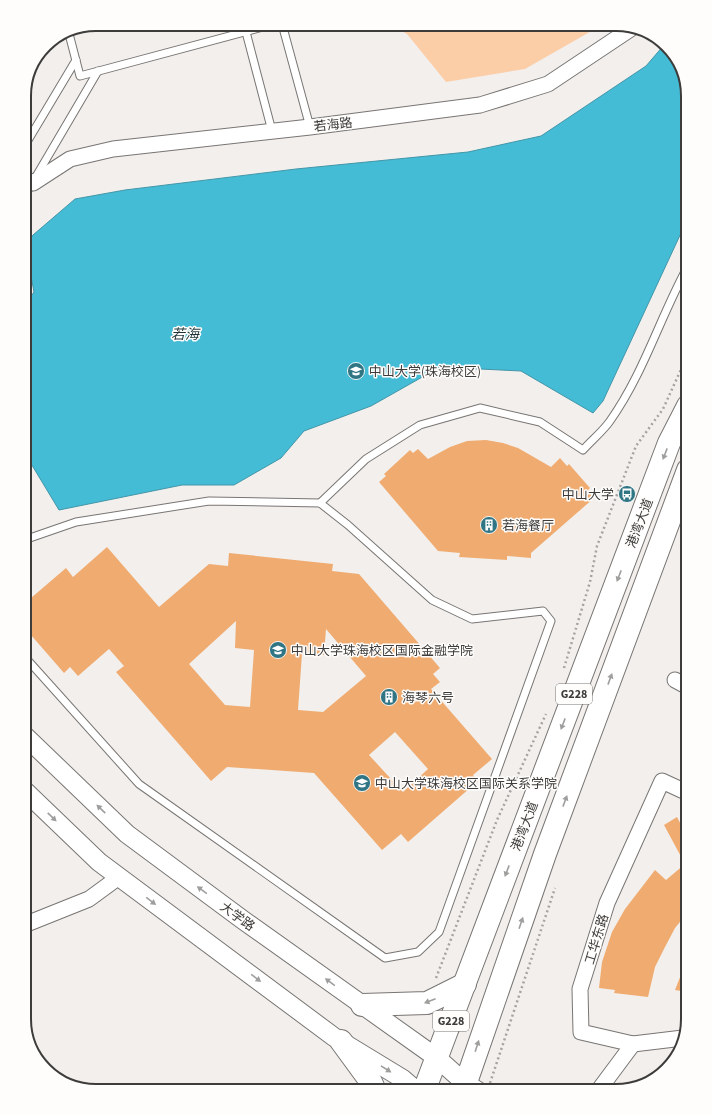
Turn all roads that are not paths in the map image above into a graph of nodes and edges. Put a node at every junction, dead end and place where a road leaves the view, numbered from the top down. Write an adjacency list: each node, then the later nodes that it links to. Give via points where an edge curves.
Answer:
1 (250, 31): 3 (lane)
2 (284, 31): 8 (lane)
3 (246, 32): 7 (lane); 9 (lane)
4 (626, 32): 8 (street, 若海路, via 548,84 480,105)
5 (70, 37): 6 (lane)
6 (76, 60): 7 (lane, via 80,76); 10 (lane)
7 (98, 71): 11 (lane)
8 (310, 126): 9 (street, 若海路)
9 (272, 131): 12 (street, 若海路, via 113,148 70,159)
10 (31, 135)
11 (31, 175)
12 (31, 178)
13 (681, 279): 16 (lane, via 639,373 610,422 583,450 540,422 480,408 420,425 366,460)
14 (681, 420): 24 (highway, 港湾大道 / G228, one-way to 24, via 669,443)
15 (681, 489): 34 (highway, 港湾大道 / G228, one-way to 15, via 545,854)
16 (320, 503): 17 (lane, via 209,501 76,522); 18 (lane, via 432,600 472,618 543,611 551,621 439,932 418,952 385,958 140,784)
17 (31, 538)
18 (31, 664)
19 (31, 741): 25 (street, 大学路, one-way to 19, via 127,834)
20 (681, 790): 28 (street, 工华东路, via 662,781 607,904 580,989 581,1032)
21 (31, 797): 22 (street, one-way to 22, via 99,862)
22 (119, 877): 23 (street, via 89,899); 27 (street, one-way to 27)
23 (31, 922)
24 (465, 984): 25 (highway, one-way to 25, via 427,1003); 29 (highway, 港湾大道 / G228)
25 (362, 1005): 29 (street, 大学路)
26 (678, 1039): 28 (street, 工华东路)
27 (341, 1041): 30 (highway); 31 (street, one-way to 31)
28 (633, 1044): 35 (street)
29 (437, 1058): 32 (highway, 港湾大道 / G228); 33 (street, 大学路)
30 (372, 1084)
31 (408, 1084)
32 (427, 1084)
33 (465, 1084)
34 (470, 1084)
35 (603, 1084)

